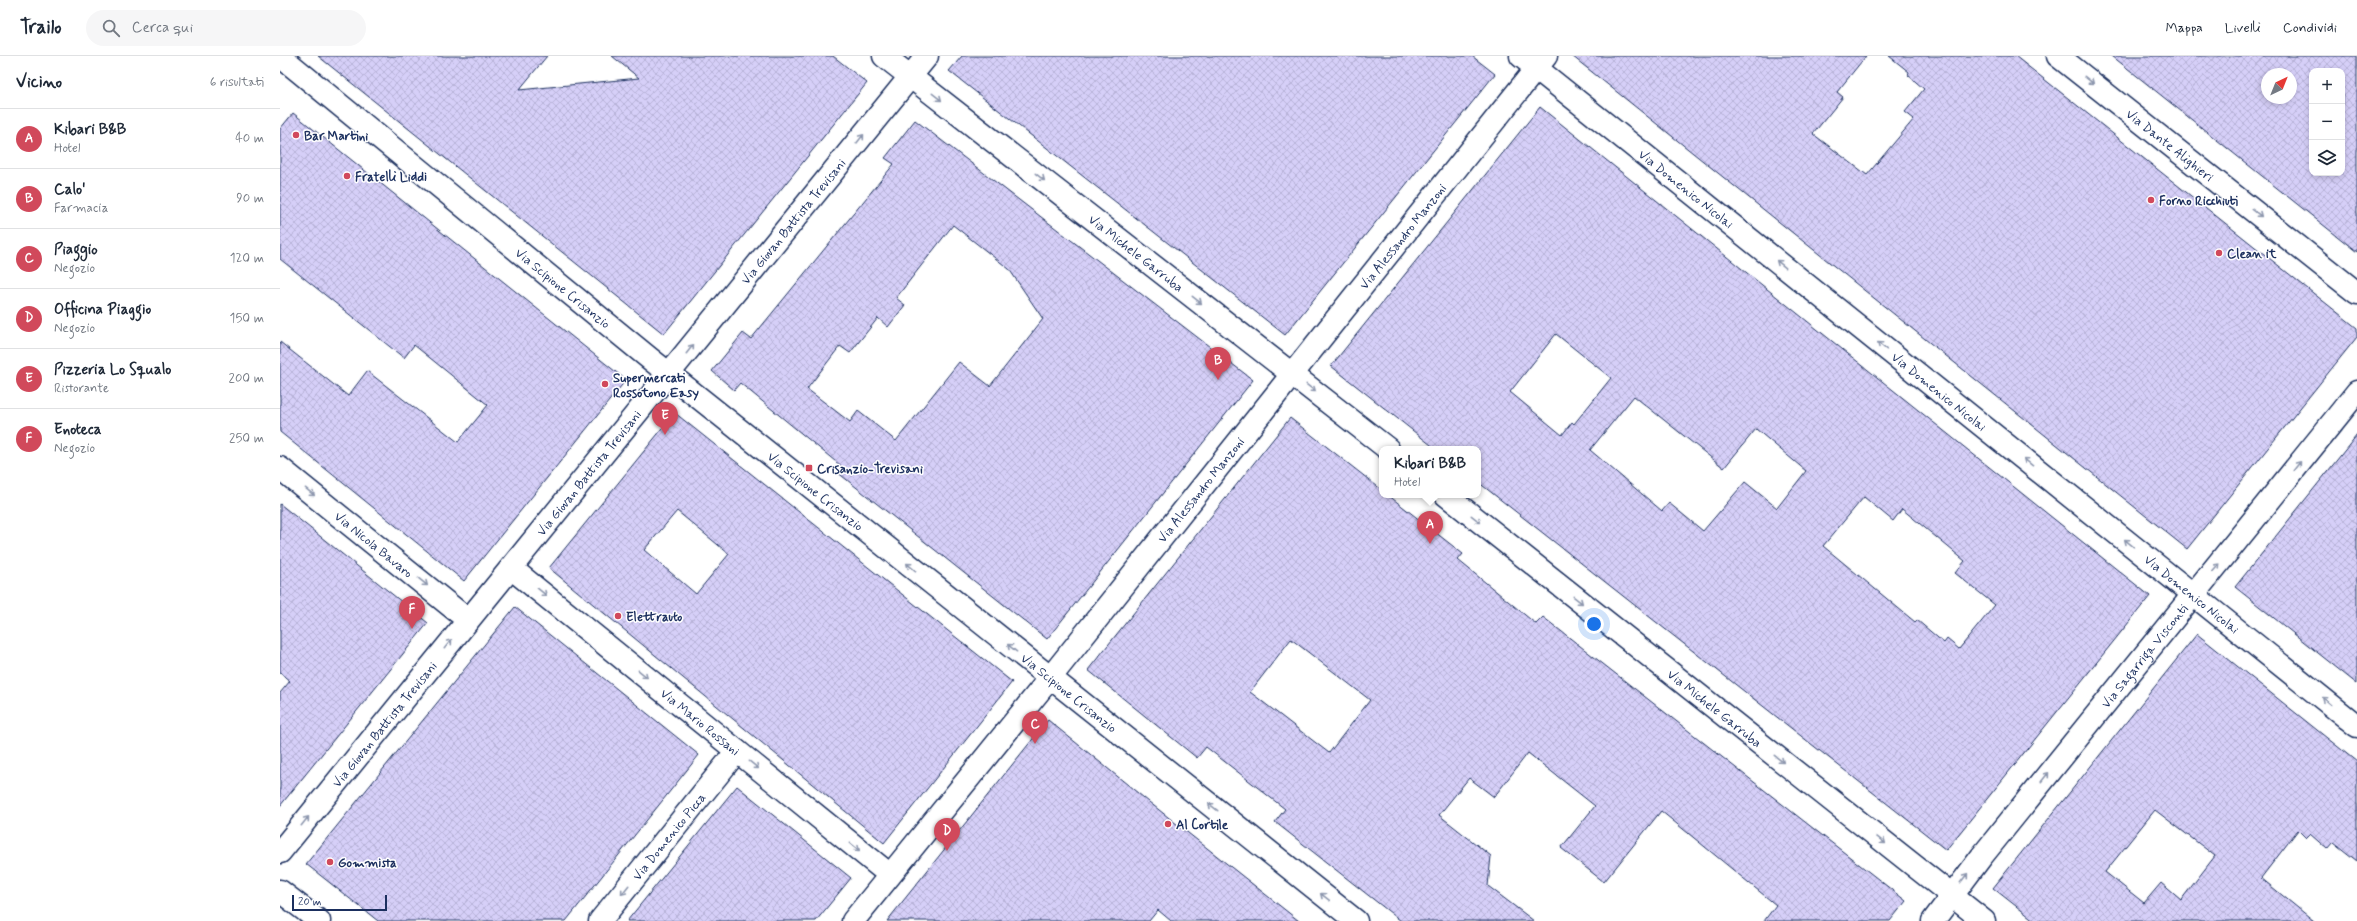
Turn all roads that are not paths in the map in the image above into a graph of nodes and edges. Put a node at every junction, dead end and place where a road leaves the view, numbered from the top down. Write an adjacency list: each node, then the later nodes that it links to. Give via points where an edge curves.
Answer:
1 (884, 56): 6 (street, Via Michele Garruba)
2 (927, 56): 6 (street, Via Giovan Battista Trevisani)
3 (2058, 56): 7 (street, Via Dante Alighieri, one-way to 7)
4 (1534, 60): 9 (street, Via Alessandro Manzoni); 15 (street, Via Domenico Nicolai, one-way to 4)
5 (287, 64): 8 (street, Via Scipione Crisanzio)
6 (910, 76): 8 (street, Via Giovan Battista Trevisani, one-way to 6); 9 (street, Via Michele Garruba, one-way to 9)
7 (2357, 293)
8 (670, 374): 14 (street, Via Giovan Battista Trevisani); 17 (street, Via Scipione Crisanzio, one-way to 8)
9 (1292, 374): 11 (street, Via Michele Garruba, one-way to 11); 17 (street, Via Alessandro Manzoni)
10 (2357, 392): 15 (street, Via Sagarriga Visconti, one-way to 10, via 2221,562)
11 (1384, 446)
12 (280, 468): 16 (street, Via Nicola Bavaro, one-way to 16)
13 (1450, 498): 23 (street, Via Michele Garruba, one-way to 23)
14 (511, 568): 16 (street, Via Giovan Battista Trevisani); 19 (street, Via Mario Rossani, one-way to 19)
15 (2192, 593): 18 (street, Via Domenico Nicolai, one-way to 15); 23 (street, Via Sagarriga Visconti, one-way to 15)
16 (468, 620): 20 (street, Via Giovan Battista Trevisani, one-way to 16)
17 (1050, 678): 21 (street, Via Alessandro Manzoni); 27 (street, Via Scipione Crisanzio, one-way to 17)
18 (2357, 726)
19 (737, 751): 21 (street, Via Mario Rossani, one-way to 21); 25 (street, Via Domenico Picca, one-way to 25)
20 (280, 852)
21 (890, 875): 26 (street, Via Alessandro Manzoni)
22 (280, 891): 24 (street)
23 (1951, 895): 28 (street, Via Sagarriga Visconti); 29 (street, Via Michele Garruba)
24 (319, 921)
25 (600, 921)
26 (853, 921)
27 (1356, 921)
28 (1933, 921)
29 (1984, 921)

